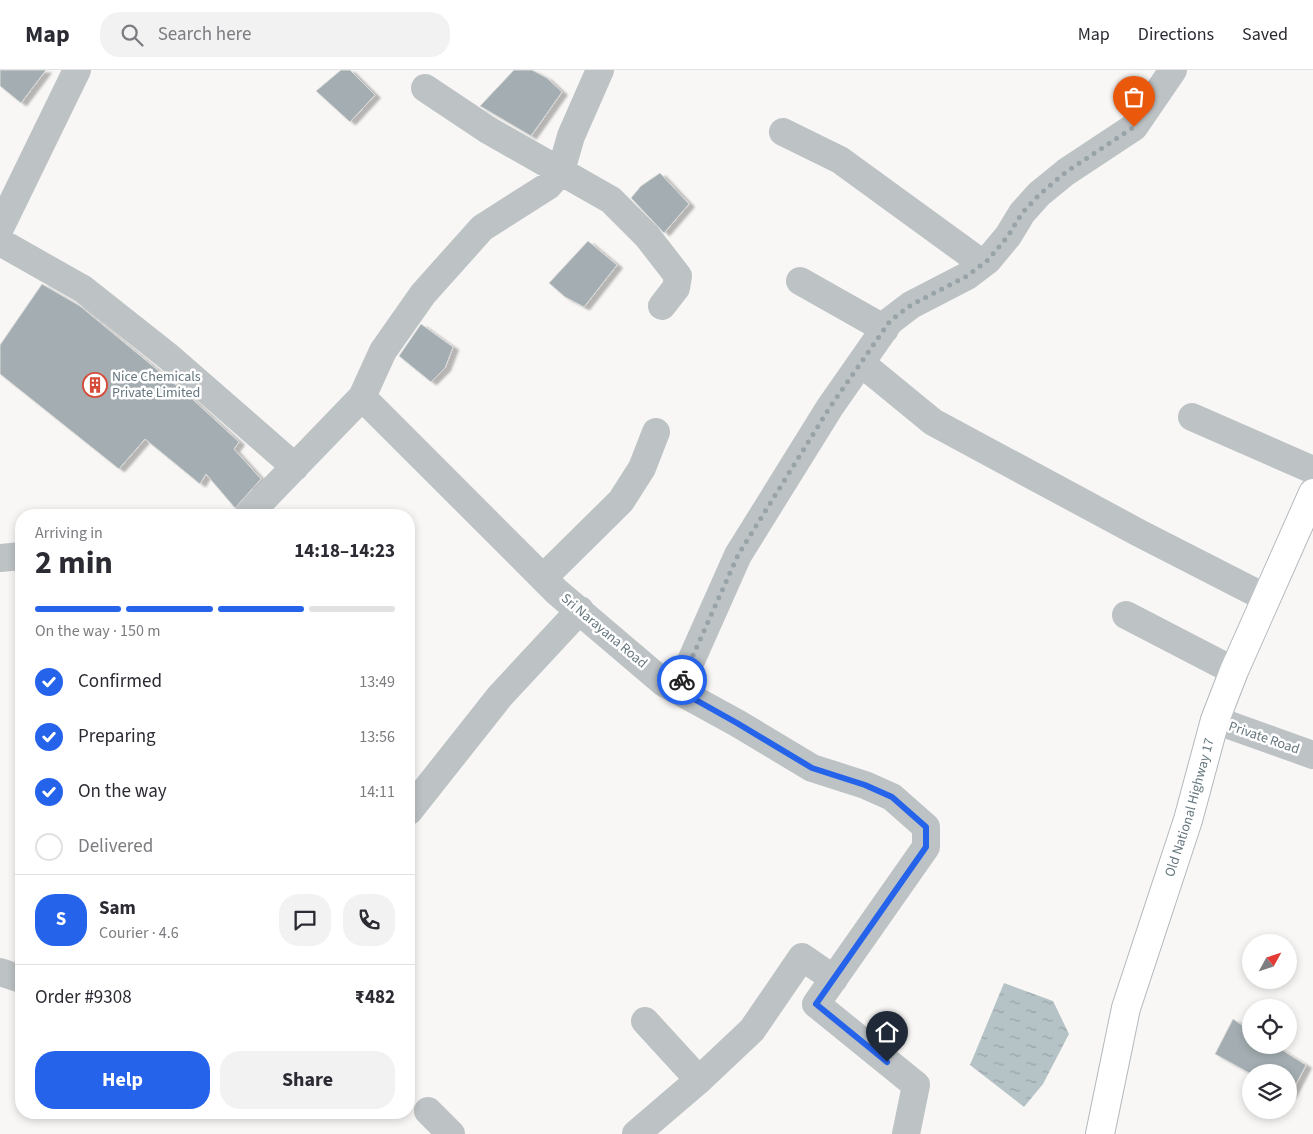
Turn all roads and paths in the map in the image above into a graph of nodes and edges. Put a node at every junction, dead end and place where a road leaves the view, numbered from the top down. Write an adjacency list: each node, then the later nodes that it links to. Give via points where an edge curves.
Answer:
1 (77, 70): 7 (street)
2 (600, 70): 6 (street, via 571,136)
3 (1173, 70): 9 (street, via 1134,127 1066,172 1040,194)
4 (425, 88): 6 (street, via 488,130)
5 (783, 132): 9 (street, via 840,160)
6 (561, 171): 11 (street, via 611,200 647,236 678,276 676,288); 14 (street, via 548,186 482,228 423,294 383,351)
7 (0, 228)
8 (0, 242): 17 (street, via 83,289 169,357)
9 (982, 264): 12 (street, via 967,276 911,305)
10 (800, 281): 12 (street)
11 (662, 306)
12 (885, 329): 13 (street)
13 (861, 363): 24 (street, via 933,422); 28 (street, via 738,555)
14 (362, 397): 17 (street); 23 (street, Sri Narayana Road)
15 (1192, 417): 18 (street)
16 (656, 432): 23 (street, via 642,468 621,501)
17 (295, 467): 20 (street)
18 (1313, 470)
19 (1313, 492): 24 (street, Old National Highway 17)
20 (254, 509)
21 (15, 557): 22 (street)
22 (0, 558)
23 (543, 578): 25 (street, Sri Narayana Road)
24 (1266, 598): 27 (street, Old National Highway 17)
25 (580, 610): 28 (street, Sri Narayana Road, via 664,683); 31 (street, via 500,696)
26 (1126, 615): 27 (street)
27 (1234, 671): 29 (street, Old National Highway 17)
28 (678, 690): 34 (street, Sri Narayana Road, via 812,768 892,797 926,827 926,847)
29 (1215, 720): 30 (street, Private Road); 41 (street, Old National Highway 17, via 1188,820 1126,1008)
30 (1313, 755)
31 (415, 799)
32 (0, 972): 33 (street)
33 (15, 976)
34 (834, 979): 36 (street, via 802,957 752,1030); 40 (street, Sri Narayana Road, via 816,1004 916,1085)
35 (645, 1021): 36 (street)
36 (699, 1080): 39 (street)
37 (428, 1111): 38 (street)
38 (451, 1134)
39 (636, 1134)
40 (906, 1134)
41 (1100, 1134)

